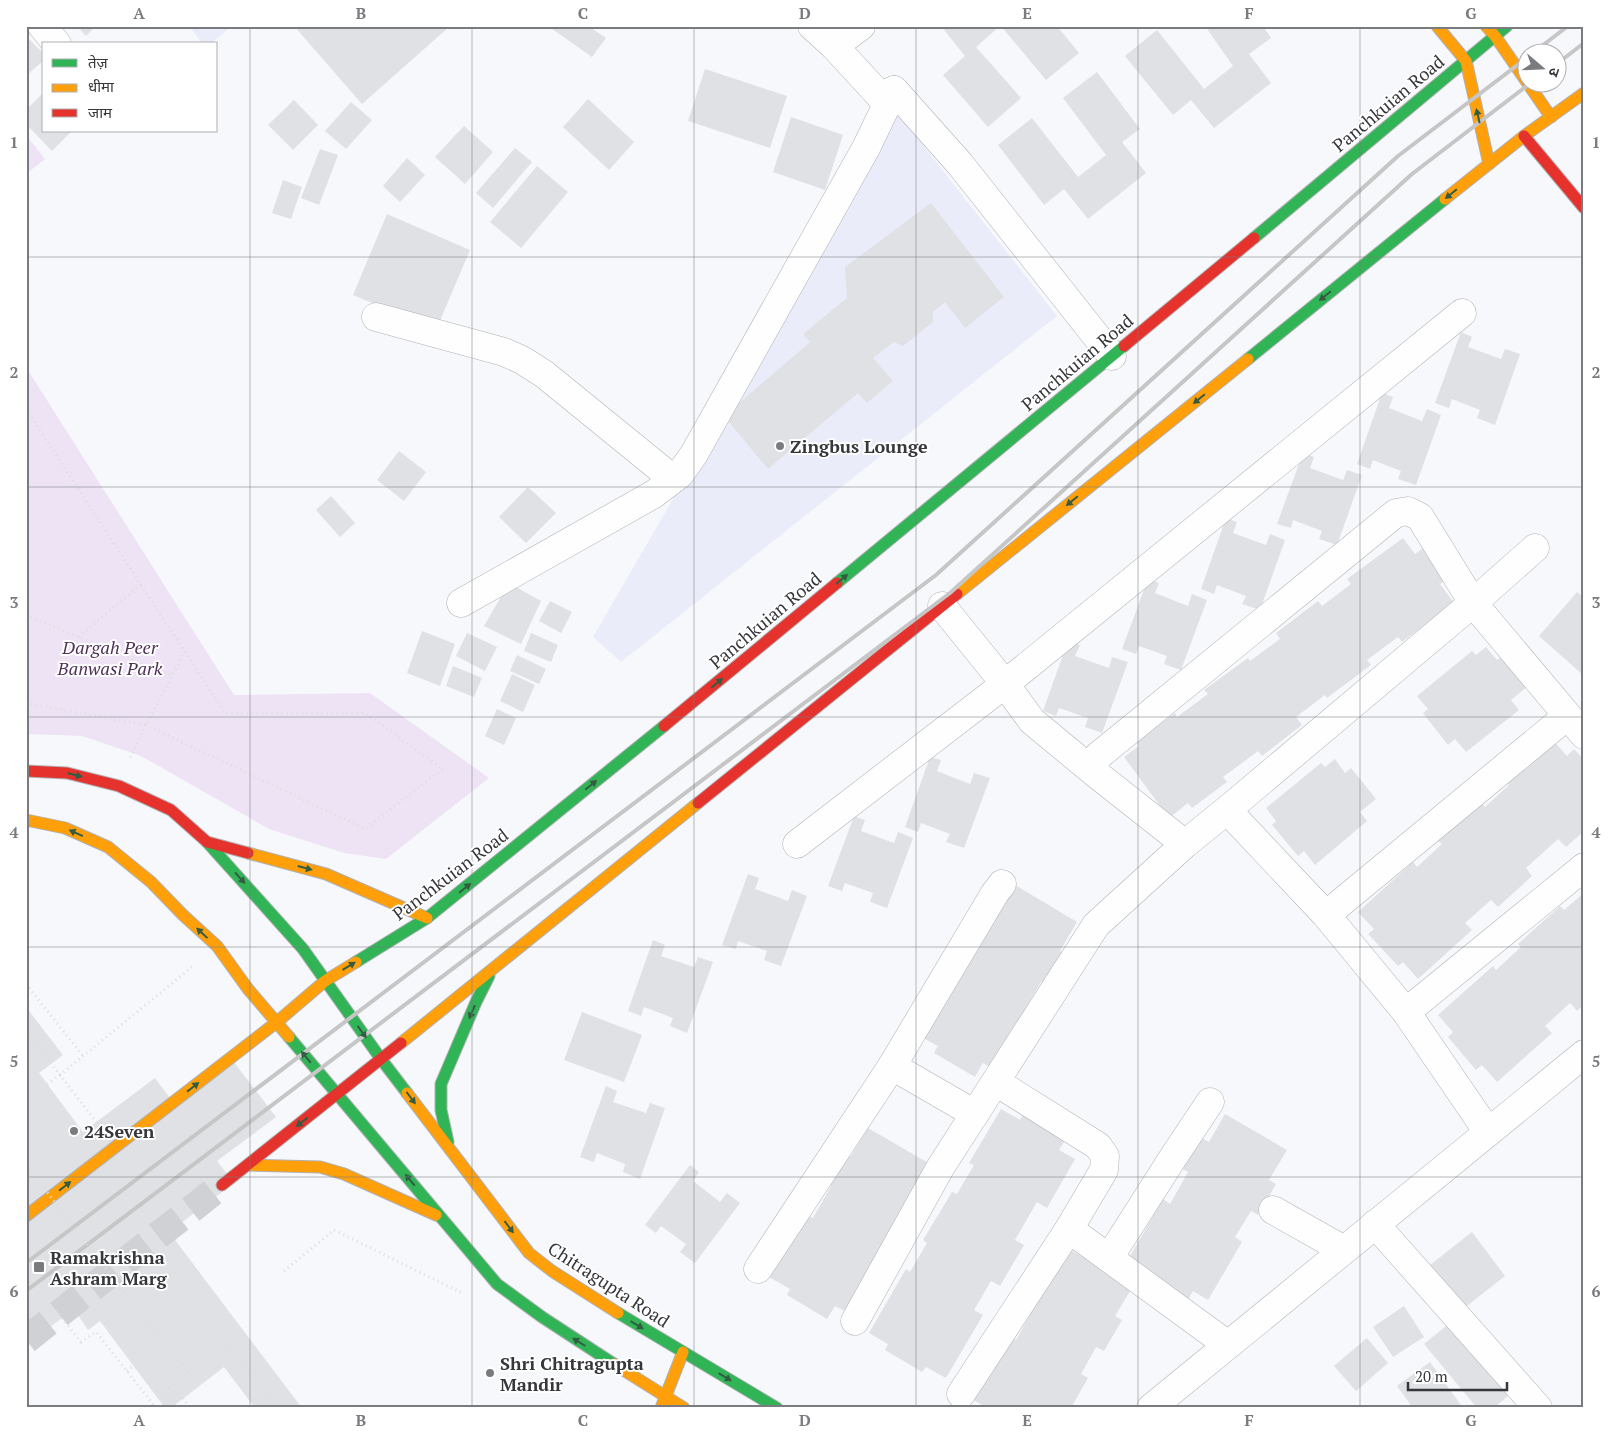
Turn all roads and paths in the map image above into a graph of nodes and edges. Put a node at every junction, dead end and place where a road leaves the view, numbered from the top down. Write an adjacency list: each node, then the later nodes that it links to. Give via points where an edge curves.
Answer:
1 (42, 26): 8 (street)
2 (812, 26): 9 (street)
3 (861, 26): 9 (street)
4 (1437, 26): 10 (main road)
5 (1486, 26): 7 (main road)
6 (1507, 26): 7 (main road, Panchkuian Road)
7 (1495, 36): 10 (main road, Panchkuian Road); 13 (main road)
8 (55, 42)
9 (834, 46): 11 (street, via 880,96)
10 (1466, 61): 15 (main road, one-way to 10); 19 (main road, Panchkuian Road)
11 (894, 90): 19 (street, via 960,164); 21 (street, via 866,148 694,454)
12 (1584, 93): 13 (main road)
13 (1551, 117): 14 (main road)
14 (1524, 136): 15 (main road); 16 (main road)
15 (1489, 164): 26 (main road, one-way to 26)
16 (1584, 208)
17 (1462, 312): 31 (street)
18 (376, 318): 21 (street, via 504,352 522,360 544,374)
19 (1112, 356): 46 (main road, Panchkuian Road, one-way to 19)
20 (26, 409): 23 (path)
21 (673, 479): 24 (street, via 654,494)
22 (1535, 548): 25 (street)
23 (141, 584): 28 (path); 29 (path)
24 (461, 603)
25 (1473, 604): 34 (street); 36 (street, via 1420,517 1408,511 1396,513 1098,756 1093,766); 38 (street)
26 (942, 606): 31 (street); 48 (main road)
27 (26, 614): 28 (path)
28 (79, 637): 30 (path)
29 (185, 651): 30 (path); 33 (path, via 225,713 365,713 443,769 365,829)
30 (172, 676): 33 (path)
31 (1005, 684): 36 (street, via 1032,720); 41 (street)
32 (26, 703): 33 (path)
33 (146, 725): 37 (path)
34 (1575, 726): 45 (street)
35 (26, 771): 37 (main road, one-way to 37, via 67,773)
36 (1095, 773): 42 (street)
37 (119, 786): 40 (main road, via 171,810)
38 (1228, 810): 42 (street); 45 (street)
39 (26, 820): 47 (main road, one-way to 39, via 151,882 108,847 65,828)
40 (207, 842): 46 (main road, one-way to 46, via 326,874); 49 (main road, Chitragupta Road, one-way to 49, via 303,949)
41 (796, 844)
42 (1185, 844): 59 (street, via 1096,926)
43 (1584, 867): 51 (street)
44 (1002, 884): 57 (street)
45 (1326, 915): 51 (street)
46 (427, 918): 49 (main road, Panchkuian Road, one-way to 46)
47 (217, 946): 52 (main road, via 248,990); 55 (path)
48 (493, 968): 56 (main road); 66 (main road, one-way to 66, via 441,1084 441,1110)
49 (325, 980): 52 (main road, Panchkuian Road); 56 (main road, Chitragupta Road, one-way to 56)
50 (26, 984): 55 (path)
51 (1406, 1012): 64 (street)
52 (277, 1022): 61 (main road, one-way to 52); 65 (main road, Panchkuian Road, one-way to 52)
53 (26, 1030): 58 (path)
54 (1584, 1054): 64 (street)
55 (83, 1056): 58 (path)
56 (382, 1059): 61 (main road); 66 (main road, Chitragupta Road, one-way to 66)
57 (892, 1066): 63 (street); 77 (street)
58 (60, 1075): 60 (path); 65 (path)
59 (996, 1082): 63 (street); 74 (street, via 1098,1146 1105,1156 1104,1170)
60 (47, 1084)
61 (338, 1094): 68 (main road, one-way to 68); 72 (main road, one-way to 61)
62 (1210, 1102): 76 (street)
63 (974, 1114): 81 (street, via 940,1168)
64 (1488, 1132): 73 (street)
65 (115, 1147): 71 (main road, Panchkuian Road, one-way to 65)
66 (450, 1148): 83 (main road, Chitragupta Road, one-way to 83, via 529,1253 574,1287)
67 (26, 1165): 86 (path, bridge)
68 (248, 1165): 69 (main road); 72 (main road, via 320,1167 344,1174)
69 (222, 1185)
70 (1273, 1210): 75 (street)
71 (26, 1216)
72 (442, 1218): 79 (main road)
73 (1375, 1224): 75 (street); 98 (street)
74 (1069, 1229): 76 (street); 88 (street)
75 (1344, 1250): 82 (street)
76 (1110, 1258): 82 (street)
77 (758, 1269)
78 (284, 1271): 79 (path, via 334,1230 460,1292)
79 (497, 1284): 89 (main road, one-way to 79, via 550,1324)
80 (59, 1314): 85 (path, via 81,1342 96,1332)
81 (855, 1322)
82 (1228, 1345): 97 (street)
83 (683, 1352): 89 (main road); 96 (main road, Chitragupta Road, one-way to 96)
84 (133, 1366): 85 (path)
85 (127, 1371): 91 (path)
86 (188, 1372): 87 (path, via 164,1392 167,1397); 93 (path, via 228,1342)
87 (176, 1390)
88 (961, 1394)
89 (665, 1396): 94 (main road); 95 (main road)
90 (183, 1398): 92 (path)
91 (156, 1408)
92 (190, 1408)
93 (277, 1408)
94 (661, 1408)
95 (684, 1408)
96 (777, 1408)
97 (1151, 1408)
98 (1538, 1408)

